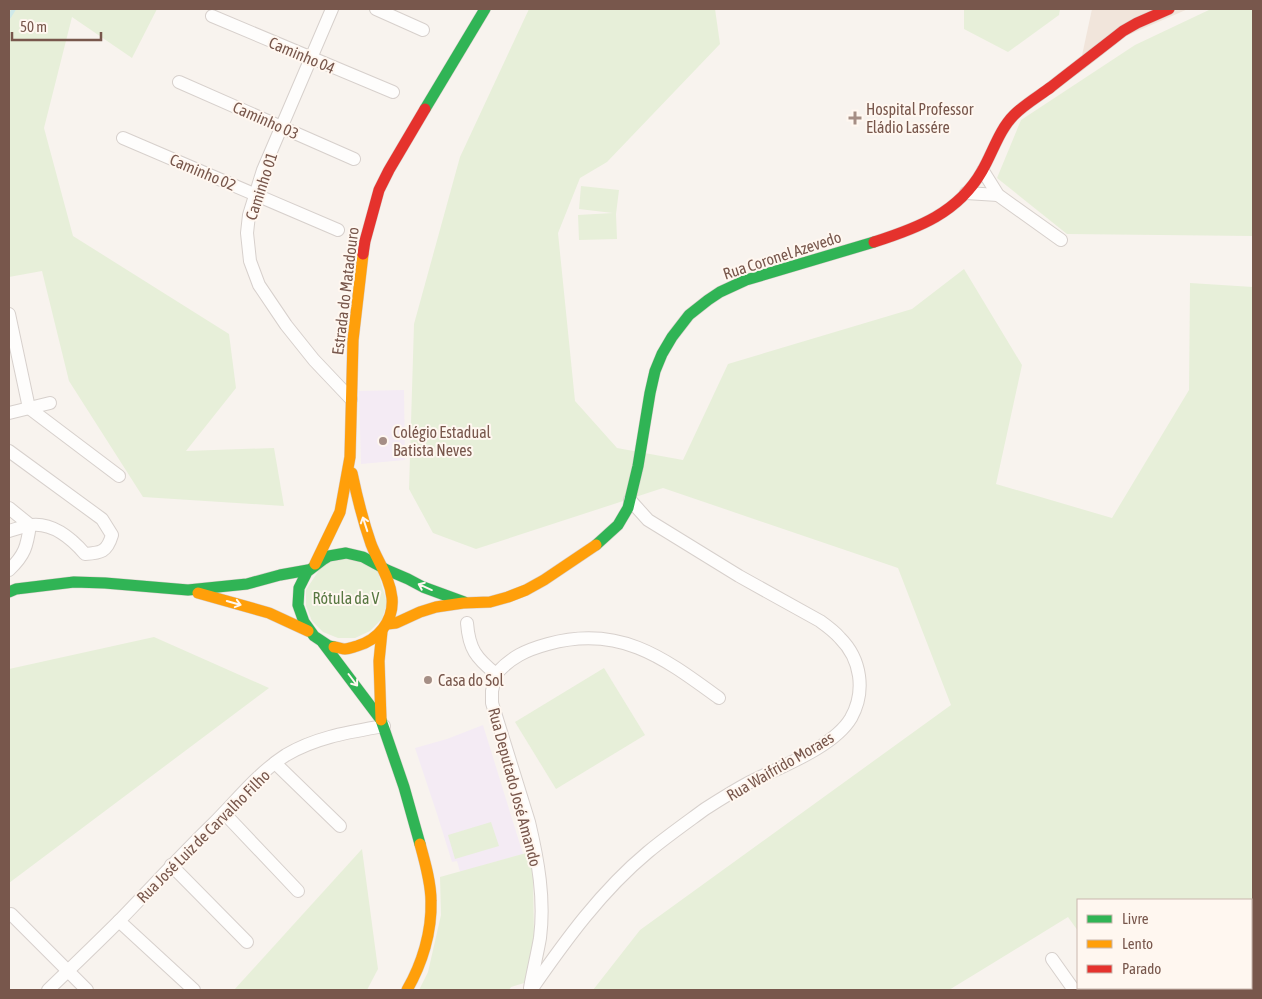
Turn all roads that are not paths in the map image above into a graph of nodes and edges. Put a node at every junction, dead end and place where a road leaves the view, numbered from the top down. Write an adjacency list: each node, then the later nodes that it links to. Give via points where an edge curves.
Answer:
1 (332, 9): 9 (street, Caminho 01)
2 (376, 9): 8 (street)
3 (485, 9): 22 (main road, Estrada do Matadouro, via 379,190 365,241 359,281 352,340)
4 (1138, 9): 7 (street)
5 (1169, 9): 7 (main road, Rua Coronel Azevedo)
6 (212, 16): 9 (street, Caminho 04)
7 (1137, 23): 15 (main road, Rua Coronel Azevedo, via 1015,114 1008,121)
8 (423, 30)
9 (311, 59): 11 (street, Caminho 04); 12 (street, Caminho 01)
10 (179, 82): 12 (street, Caminho 03)
11 (393, 92)
12 (283, 127): 14 (street, Caminho 03); 17 (street, Caminho 01)
13 (123, 138): 17 (street, Caminho 02)
14 (354, 159)
15 (983, 171): 16 (main road, Rua Coronel Azevedo); 18 (street)
16 (966, 193): 18 (street); 29 (main road, Rua Coronel Azevedo, via 950,208 925,222 871,244 729,287 694,310 665,349 655,372)
17 (255, 194): 19 (street, Caminho 02); 22 (street, Caminho 01, via 247,234 250,261 259,285 314,360)
18 (998, 195): 20 (street)
19 (338, 230)
20 (1061, 240)
21 (9, 314): 24 (street)
22 (351, 399): 27 (main road, Estrada do Matadouro)
23 (50, 403): 24 (street)
24 (29, 408): 25 (street); 28 (street)
25 (9, 413)
26 (9, 452): 33 (street, via 102,519 112,534 105,549 85,554 57,531)
27 (350, 457): 35 (main road, Estrada do Matadouro, via 340,512); 36 (main road, Estrada do Matadouro, one-way to 27, via 364,523)
28 (119, 476)
29 (630, 500): 31 (main road, Rua Coronel Azevedo); 32 (street, Rua Waifrido Moraes)
30 (9, 508): 33 (street)
31 (624, 516): 32 (street, Rua Waifrido Moraes); 40 (main road, Rua Coronel Azevedo, via 598,544 534,585 498,601)
32 (648, 520): 62 (street, Rua Waifrido Moraes, via 830,628 851,651 858,667 859,698 851,718 834,736 707,808 647,853 565,940)
33 (30, 525): 34 (street); 37 (street, via 27,545 18,562)
34 (9, 531)
35 (312, 567): 36 (main road, via 331,555 350,553 368,558); 38 (main road, via 247,584); 43 (main road, via 300,584 297,600 300,616)
36 (383, 569): 40 (main road, Rua Coronel Azevedo, one-way to 36); 42 (main road, via 392,592 392,608)
37 (9, 570)
38 (188, 590): 39 (main road, via 74,582); 43 (main road, one-way to 43, via 269,613)
39 (9, 592)
40 (467, 603): 42 (main road, Rua Coronel Azevedo, via 422,611)
41 (467, 623): 45 (street, via 473,652)
42 (384, 627): 44 (main road, via 361,646 335,647); 47 (main road, via 379,662)
43 (308, 631): 44 (main road)
44 (323, 643): 47 (main road, one-way to 47)
45 (496, 674): 46 (street, via 514,657 536,647 592,637 636,646 674,665); 62 (street, Rua Deputado José Amando, via 492,703 529,822 541,888 540,937)
46 (719, 698)
47 (382, 723): 48 (street, Rua José Luiz de Carvalho Filho, via 317,741); 61 (main road, via 419,840 431,900 426,945)
48 (275, 763): 49 (street, Rua José Luiz de Carvalho Filho); 50 (street)
49 (224, 813): 51 (street, Rua José Luiz de Carvalho Filho); 52 (street)
50 (340, 826)
51 (171, 865): 54 (street, Rua José Luiz de Carvalho Filho); 55 (street)
52 (298, 891)
53 (11, 914): 57 (street)
54 (119, 920): 57 (street, Rua José Luiz de Carvalho Filho); 60 (street)
55 (247, 942)
56 (1052, 959): 63 (street)
57 (68, 971): 58 (street, Rua José Luiz de Carvalho Filho); 59 (street)
58 (48, 990)
59 (87, 990)
60 (194, 990)
61 (407, 990)
62 (530, 990)
63 (1074, 990)

